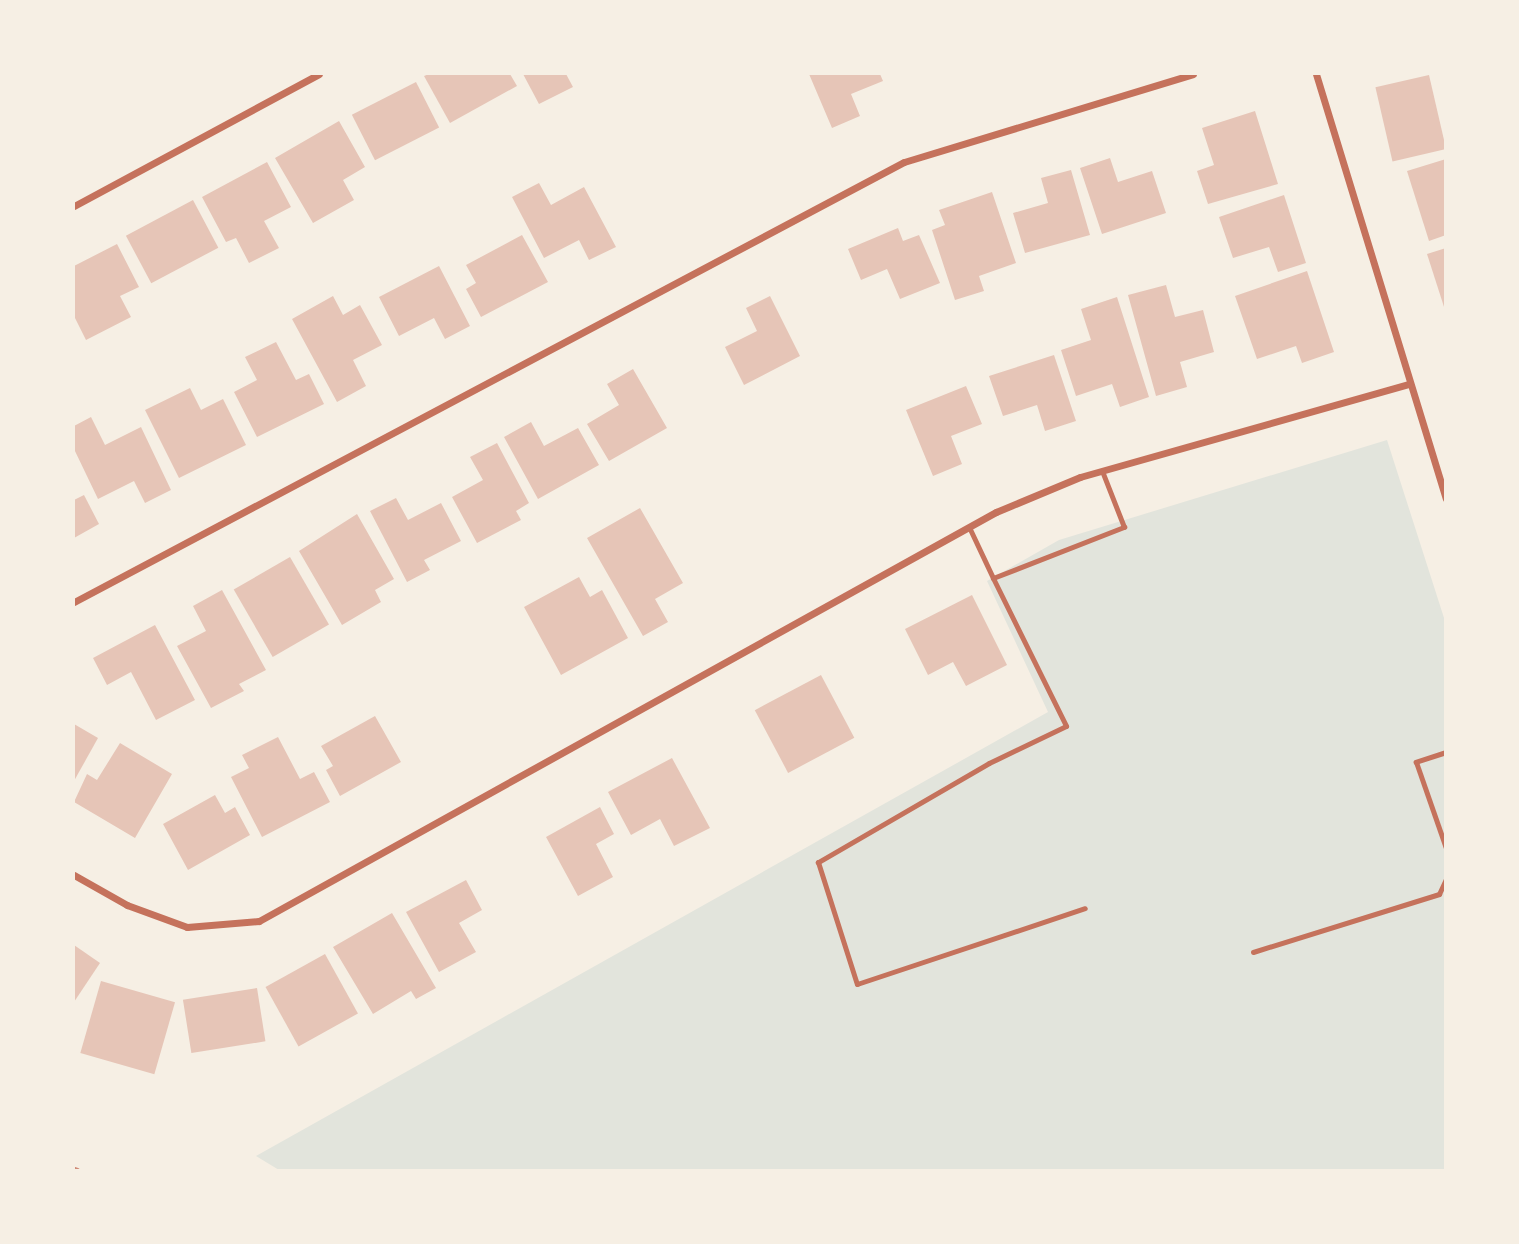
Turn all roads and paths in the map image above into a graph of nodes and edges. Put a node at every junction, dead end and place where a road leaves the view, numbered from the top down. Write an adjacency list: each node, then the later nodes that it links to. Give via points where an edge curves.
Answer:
1 (319, 74): 4 (street)
2 (1193, 74): 10 (street, via 904,162)
3 (1316, 74): 5 (street)
4 (74, 206)
5 (1409, 384): 6 (street); 7 (street)
6 (1102, 471): 8 (street); 9 (lane, via 1124,527)
7 (1446, 499)
8 (969, 527): 9 (lane); 13 (street, via 259,921 187,927 127,905)
9 (993, 578): 15 (lane, via 1066,726 989,763 818,862 857,984)
10 (74, 602)
11 (1446, 752): 12 (lane, via 1416,762)
12 (1446, 848)
13 (74, 875)
14 (1446, 879): 16 (lane, via 1439,894)
15 (1085, 908)
16 (1254, 952)

